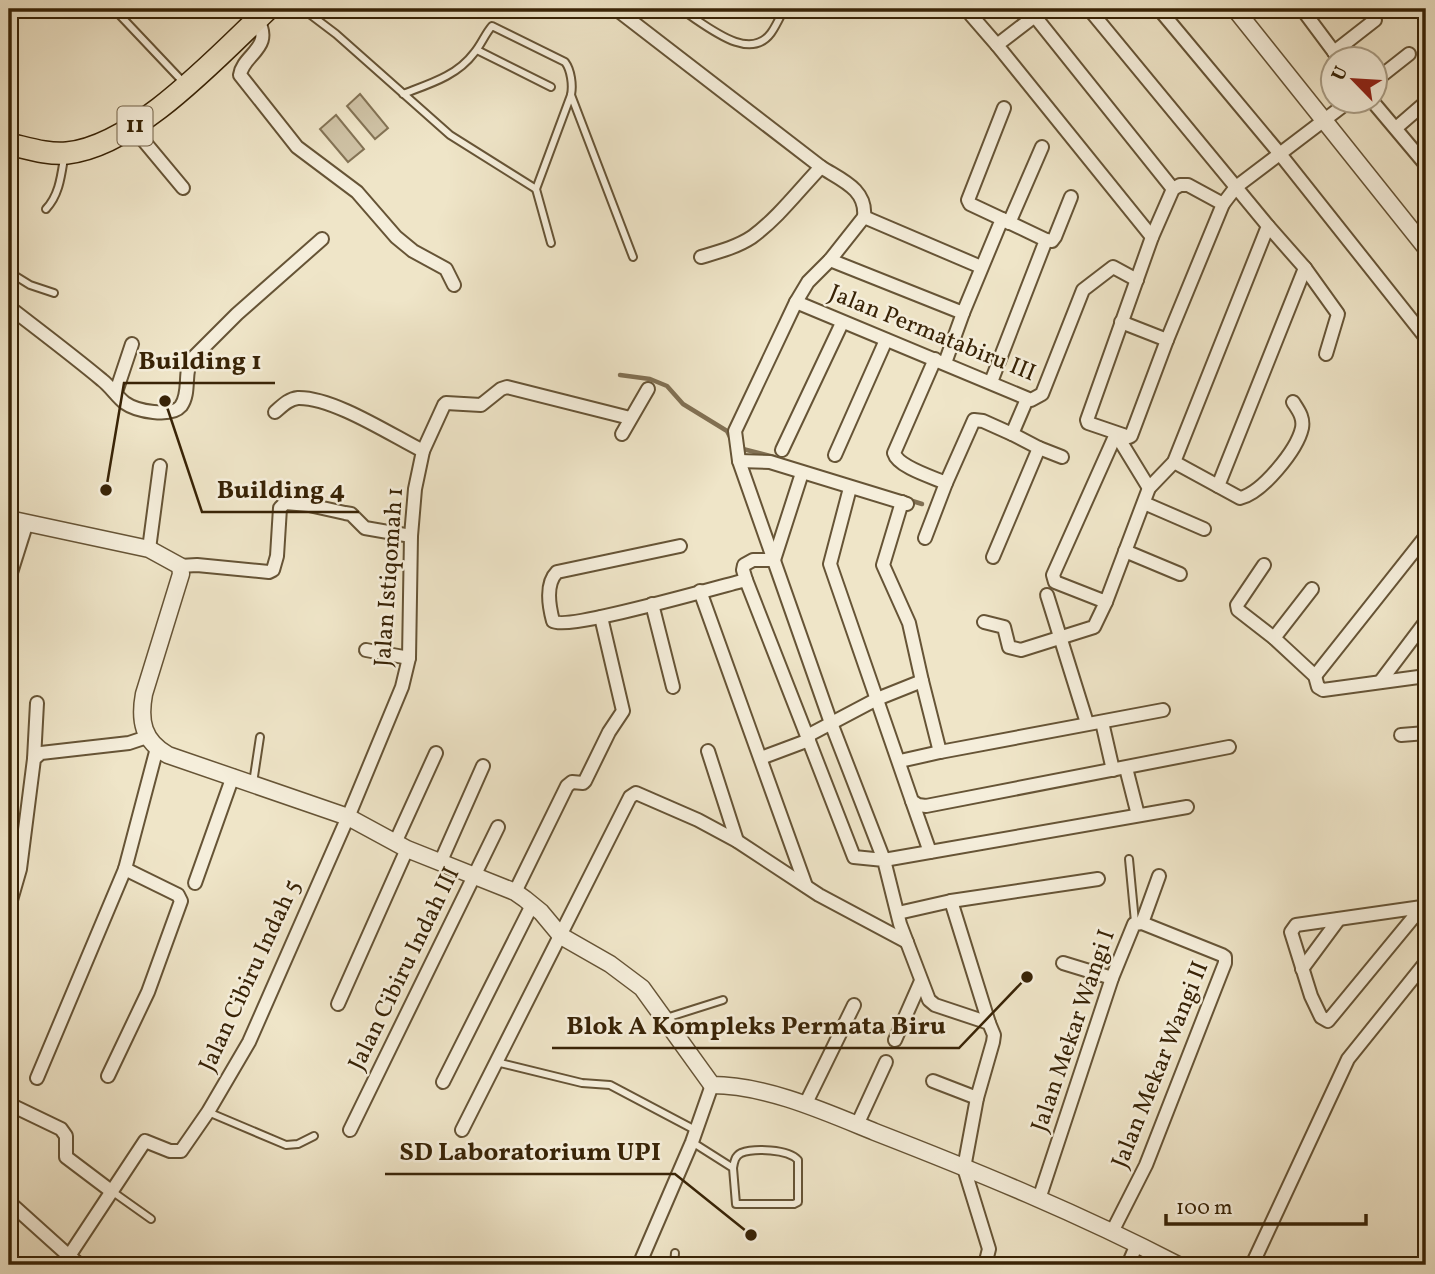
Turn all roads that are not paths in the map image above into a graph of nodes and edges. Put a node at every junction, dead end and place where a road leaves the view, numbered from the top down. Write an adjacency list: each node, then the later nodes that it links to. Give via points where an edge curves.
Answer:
1 (114, 9): 20 (lane)
2 (303, 9): 22 (lane)
3 (616, 9): 36 (street)
4 (680, 9): 5 (lane, via 733,41 751,46 771,33)
5 (784, 9)
6 (1088, 9): 37 (street)
7 (1159, 9): 34 (street)
8 (1235, 9): 28 (street)
9 (1305, 10): 15 (street)
10 (1036, 11): 14 (street); 40 (street)
11 (971, 15): 14 (street)
12 (252, 20): 20 (highway, 11); 59 (street, via 263,29 263,36 240,75 287,137 357,192 404,244 446,269)
13 (1375, 20): 16 (street)
14 (997, 45): 47 (street)
15 (1330, 46)
16 (1348, 46)
17 (477, 50): 21 (lane); 22 (lane, via 459,70); 23 (lane, via 495,25 565,62)
18 (1409, 54): 19 (street)
19 (1390, 69)
20 (186, 85): 29 (highway, 11)
21 (551, 87)
22 (403, 94): 39 (lane, via 450,135)
23 (571, 94): 39 (lane); 52 (lane)
24 (1426, 102): 30 (street)
25 (1004, 108): 45 (street, via 968,200)
26 (1330, 116): 28 (street)
27 (1385, 116): 30 (street)
28 (1324, 121): 34 (street); 51 (street)
29 (133, 128): 33 (highway, 11, via 100,144); 38 (street)
30 (1396, 128): 35 (street)
31 (9, 144): 33 (highway, 11)
32 (1042, 147): 45 (street)
33 (65, 153): 43 (lane, via 54,200)
34 (1280, 154): 37 (street); 66 (street)
35 (1426, 165)
36 (821, 167): 44 (street, via 860,194); 53 (street, via 752,237)
37 (1236, 187): 42 (street); 46 (street)
38 (183, 188)
39 (537, 189): 50 (lane)
40 (1173, 189): 42 (street, via 1188,185); 47 (street)
41 (1071, 197): 49 (street, via 1055,237)
42 (1223, 204): 68 (street)
43 (46, 208)
44 (864, 217): 54 (street); 55 (street)
45 (1005, 221): 49 (street); 55 (street)
46 (1268, 226): 56 (street); 88 (street)
47 (1152, 237): 58 (street)
48 (322, 239): 74 (street, via 192,359 181,406 166,412 143,410 126,404)
49 (1046, 240): 72 (street)
50 (551, 243)
51 (1426, 248)
52 (633, 257)
53 (701, 257)
54 (830, 260): 61 (street); 63 (street)
55 (981, 267): 63 (street)
56 (1305, 268): 70 (street, via 1338,314); 92 (street)
57 (9, 272): 60 (lane)
58 (1137, 280): 64 (street); 75 (street, Jalan Permatabiru III, via 1113,267 1086,285 1042,394)
59 (454, 285)
60 (54, 293)
61 (796, 302): 65 (street, Jalan Permatabiru III); 87 (street, via 737,425)
62 (9, 307): 74 (street)
63 (963, 313): 71 (street)
64 (1121, 321): 68 (street); 81 (street, via 1087,420)
65 (842, 323): 67 (street, Jalan Permatabiru III); 83 (street)
66 (1426, 338)
67 (886, 340): 71 (street, Jalan Permatabiru III); 85 (street)
68 (1167, 340): 81 (street, via 1131,436)
69 (132, 344): 74 (street)
70 (1326, 354)
71 (940, 361): 72 (street, Jalan Permatabiru III); 91 (street, via 894,456)
72 (991, 382): 75 (street, Jalan Permatabiru III)
73 (648, 389): 78 (street)
74 (116, 392)
75 (1027, 399): 80 (street)
76 (1293, 402): 92 (street, via 1303,427 1265,484 1240,498)
77 (275, 412): 84 (street, via 296,398 332,405)
78 (630, 418): 79 (street); 84 (street, Jalan Istiqomah 1, via 507,387 481,405 445,404)
79 (622, 434)
80 (1012, 434): 82 (street); 91 (street, via 974,420)
81 (1116, 434): 94 (street); 115 (street, via 1053,575 1055,582)
82 (1039, 447): 86 (street); 105 (street)
83 (782, 450)
84 (423, 452): 99 (street, Jalan Istiqomah 1)
85 (835, 455)
86 (1062, 457)
87 (739, 461): 90 (street, via 770,462); 106 (street)
88 (1174, 462): 92 (street); 94 (street)
89 (160, 466): 103 (street)
90 (802, 473): 93 (street); 106 (street)
91 (946, 483): 101 (street)
92 (1218, 486)
93 (850, 488): 126 (street, via 906,503 883,565 909,623); 129 (street, via 830,564)
94 (1149, 488): 95 (street)
95 (1144, 503): 98 (street); 104 (street)
96 (9, 519): 97 (street)
97 (27, 522): 103 (street); 110 (street)
98 (1204, 529)
99 (411, 536): 108 (street, via 365,528 351,514 285,503 280,508 273,570); 123 (street, Jalan Istiqomah 1)
100 (1426, 536): 124 (street)
101 (925, 538)
102 (680, 546): 117 (street, via 555,573 550,586 554,623)
103 (149, 549): 108 (street)
104 (1125, 551): 109 (street); 115 (street)
105 (993, 557)
106 (774, 560): 111 (street, via 744,565); 133 (street)
107 (1264, 565): 120 (street, via 1237,608)
108 (180, 566): 139 (street, via 144,694 142,725)
109 (1180, 574)
110 (9, 579)
111 (746, 580): 113 (street); 138 (street)
112 (1312, 589): 120 (street)
113 (701, 591): 116 (street); 144 (street)
114 (1047, 595): 121 (street)
115 (1106, 602): 121 (street, via 1095,626)
116 (652, 604): 117 (street); 128 (street)
117 (601, 617): 169 (street, via 623,711 585,781 567,786)
118 (1426, 621): 127 (street)
119 (984, 622): 121 (street, via 1004,628 1011,650)
120 (1274, 638): 124 (street)
121 (1059, 639): 134 (street)
122 (366, 650): 123 (street)
123 (409, 658): 155 (street, Jalan Istiqomah 1, via 402,687)
124 (1315, 676): 127 (street, via 1323,690)
125 (1426, 676): 127 (street)
126 (922, 681): 129 (street); 142 (street)
127 (1380, 682)
128 (673, 687)
129 (877, 699): 133 (street); 146 (street)
130 (37, 703): 145 (street)
131 (1163, 710): 132 (street)
132 (1102, 722): 134 (street); 149 (street)
133 (831, 723): 138 (street); 161 (street)
134 (1087, 723): 142 (street)
135 (1426, 733): 136 (street)
136 (1401, 735)
137 (260, 737): 151 (lane)
138 (808, 738): 144 (street); 161 (street, via 854,857)
139 (152, 743): 145 (street, via 41,753); 150 (street, via 168,755); 163 (street)
140 (1229, 747): 148 (street)
141 (708, 751): 157 (street)
142 (940, 752): 146 (street)
143 (436, 753): 158 (street)
144 (761, 758): 168 (street)
145 (34, 759): 172 (street, via 20,869)
146 (900, 761): 152 (street)
147 (483, 766): 162 (street)
148 (1126, 768): 149 (street); 154 (street)
149 (1112, 770): 152 (street, via 926,806)
150 (233, 776): 151 (street); 167 (street)
151 (253, 783): 155 (street)
152 (912, 801): 159 (street)
153 (1187, 807): 154 (street)
154 (1138, 815): 159 (street)
155 (348, 817): 158 (street); 201 (street, Jalan Cibiru Indah 5, via 249,1042)
156 (498, 827): 164 (street, Jalan Cibiru Indah III)
157 (737, 841): 168 (street); 177 (street, via 636,793)
158 (401, 846): 162 (street); 186 (street)
159 (930, 852): 161 (street)
160 (1129, 859): 176 (lane)
161 (884, 860): 174 (street)
162 (440, 863): 164 (street)
163 (125, 869): 193 (street, via 178,895 181,904 148,992); 194 (street)
164 (475, 876): 169 (street); 203 (street, Jalan Cibiru Indah III)
165 (1159, 876): 176 (street)
166 (1098, 879): 170 (street)
167 (195, 883)
168 (806, 887): 179 (street)
169 (515, 892): 171 (street)
170 (951, 901): 174 (street); 189 (street)
171 (532, 905): 177 (street); 196 (street)
172 (9, 907)
173 (1424, 907): 175 (street); 182 (street, via 1328,1021 1321,1017)
174 (898, 913): 179 (street)
175 (1339, 919): 182 (street); 182 (street, via 1294,927 1291,932)
176 (1139, 923): 178 (street, Jalan Mekar Wangi I); 183 (street, Jalan Mekar Wangi I)
177 (561, 936): 188 (street, via 642,988); 191 (street)
178 (1179, 939): 213 (street, Jalan Mekar Wangi II, via 1226,960 1146,1165)
179 (907, 942): 184 (street)
180 (1426, 962): 223 (street, via 1348,1059)
181 (1063, 963): 183 (street)
182 (1302, 969)
183 (1112, 978): 210 (street, Jalan Mekar Wangi I)
184 (921, 981): 189 (street, via 935,1004); 190 (street)
185 (723, 1000): 188 (lane)
186 (338, 1004)
187 (854, 1005): 200 (street)
188 (666, 1018): 197 (street)
189 (989, 1023): 198 (street, via 993,1042)
190 (895, 1040)
191 (496, 1062): 204 (street); 206 (lane, via 582,1083 610,1085)
192 (886, 1062): 202 (street)
193 (108, 1076)
194 (37, 1078)
195 (933, 1081): 198 (street)
196 (443, 1082)
197 (712, 1085): 200 (street); 206 (street)
198 (977, 1098): 208 (street)
199 (9, 1104): 209 (street, via 61,1129 66,1136 66,1157)
200 (806, 1105): 202 (street)
201 (208, 1112): 205 (lane, via 286,1145); 209 (street, Jalan Cibiru Indah 5, via 181,1151 170,1152 145,1141)
202 (857, 1125): 208 (street)
203 (350, 1130)
204 (462, 1130)
205 (314, 1136)
206 (694, 1137): 207 (lane); 218 (street)
207 (733, 1168): 207 (lane, via 736,1204 798,1202 798,1160 793,1154 742,1153)
208 (964, 1168): 210 (street); 220 (street, via 989,1249)
209 (111, 1191): 212 (lane); 216 (street)
210 (1039, 1199): 213 (street)
211 (9, 1202): 216 (street)
212 (151, 1219)
213 (1112, 1232): 214 (street)
214 (1137, 1244): 221 (street); 222 (street)
215 (675, 1253): 219 (lane)
216 (69, 1256): 217 (street)
217 (80, 1265)
218 (639, 1265)
219 (674, 1265)
220 (985, 1265)
221 (1128, 1265)
222 (1178, 1265)
223 (1252, 1265)

